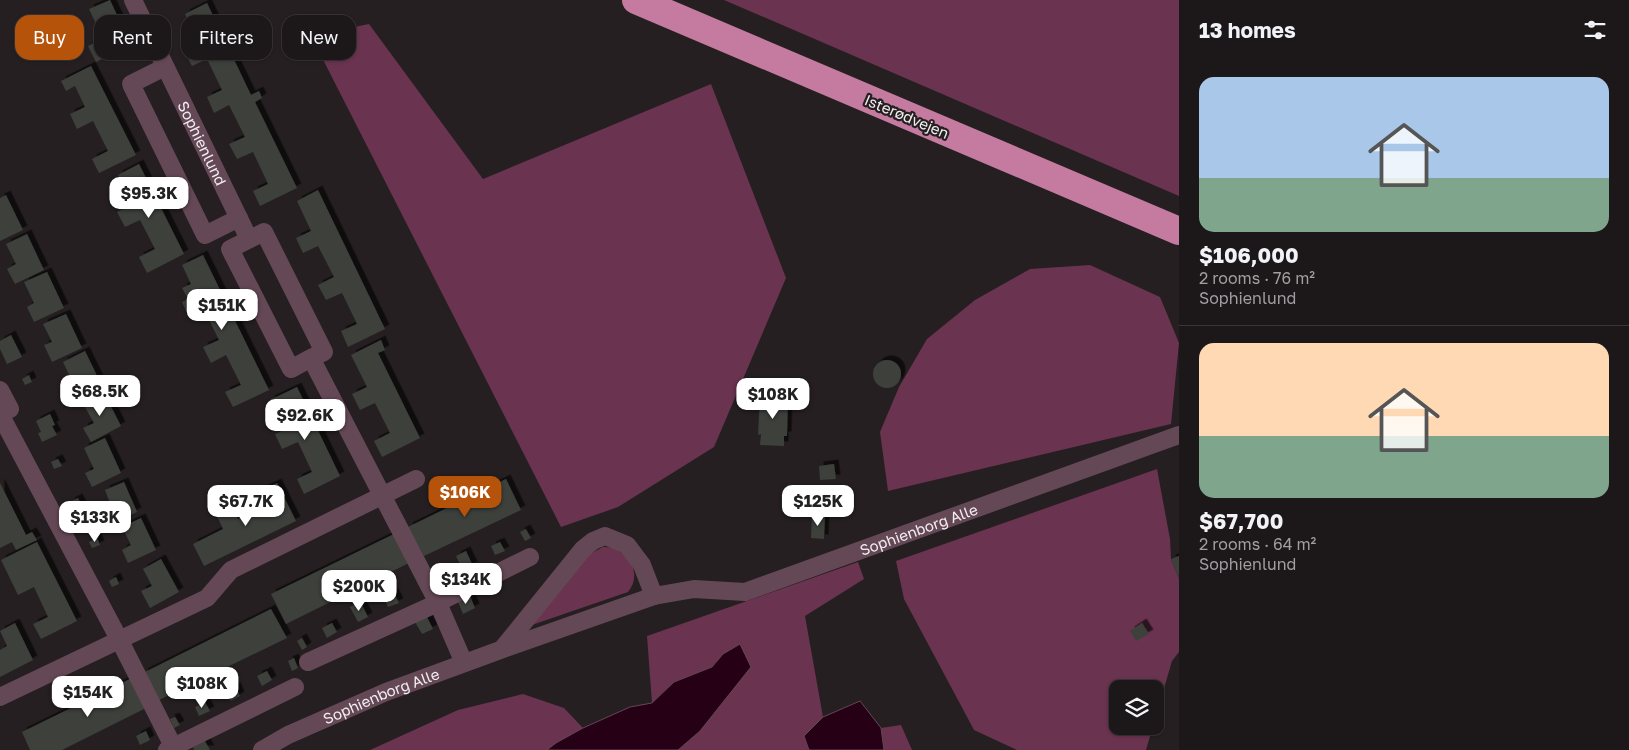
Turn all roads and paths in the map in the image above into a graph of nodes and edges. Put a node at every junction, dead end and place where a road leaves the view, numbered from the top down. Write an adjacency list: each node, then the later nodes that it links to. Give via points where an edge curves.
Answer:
1 (132, 0): 3 (street, Sophienlund)
2 (636, 0): 5 (highway, Isterødvejen)
3 (165, 67): 4 (street, Sophienlund); 4 (street, via 131,84 205,235)
4 (239, 218): 6 (street, Sophienlund)
5 (1179, 231)
6 (249, 239): 7 (street, via 264,232 324,352); 7 (street, via 230,249 291,369)
7 (311, 358): 12 (street)
8 (0, 390): 9 (street, via 10,409)
9 (0, 414): 16 (street)
10 (1179, 435): 14 (street, Sophienborg Alle, via 745,592 694,589)
11 (416, 479): 12 (street)
12 (382, 496): 15 (street); 16 (street, via 231,570 207,598)
13 (530, 556): 15 (street)
14 (654, 596): 17 (street, Sophienborg Alle); 17 (street, via 642,565 627,545 605,536 583,549)
15 (438, 603): 18 (street); 19 (street)
16 (120, 641): 21 (street); 22 (street)
17 (503, 648): 19 (street, Sophienborg Alle)
18 (308, 662)
19 (464, 663): 23 (street, Sophienborg Alle, via 386,692 288,735)
20 (295, 687): 22 (street)
21 (0, 697)
22 (171, 749)
23 (262, 750)

